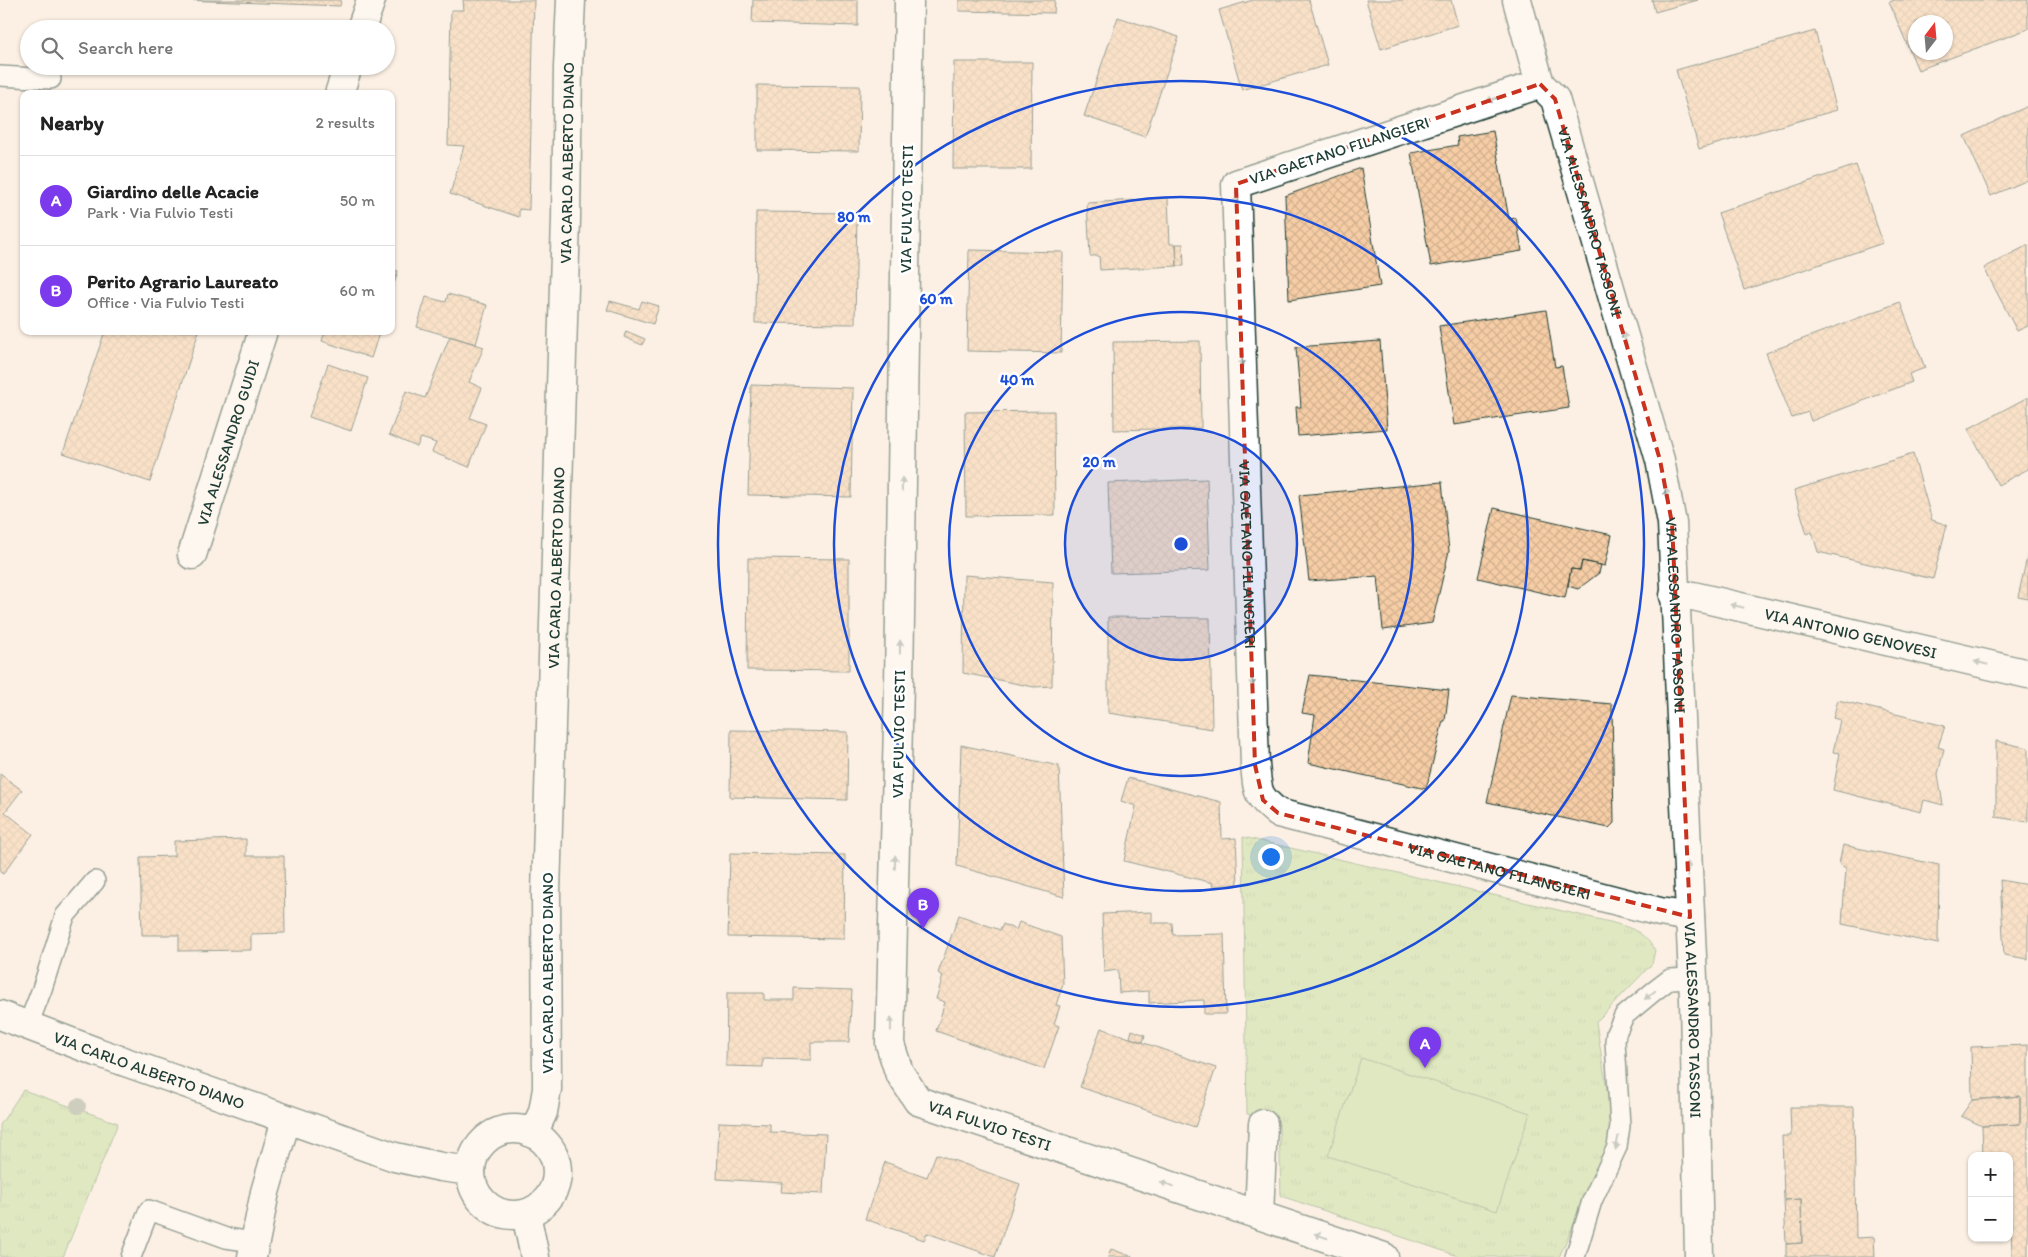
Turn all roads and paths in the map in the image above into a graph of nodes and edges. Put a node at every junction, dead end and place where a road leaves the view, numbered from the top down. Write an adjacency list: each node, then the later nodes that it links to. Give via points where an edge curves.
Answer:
1 (371, 0): 5 (street)
2 (571, 0): 22 (street, VIA CARLO ALBERTO DIANO, via 546,893 547,1089 543,1112)
3 (909, 0): 25 (street, VIA FULVIO TESTI, one-way to 3, via 918,1101 899,1072 890,1044)
4 (1517, 0): 9 (street, VIA ALESSANDRO TASSONI)
5 (364, 20)
6 (345, 75): 10 (street)
7 (0, 76): 8 (lane)
8 (51, 79)
9 (1540, 84): 13 (street, VIA ALESSANDRO TASSONI, one-way to 9, via 1672,523 1660,460 1554,99); 16 (street, VIA GAETANO FILANGIERI, one-way to 16, via 1236,184 1258,788 1263,800 1278,813)
10 (340, 90)
11 (262, 335): 12 (street, VIA ALESSANDRO GUIDI)
12 (192, 555)
13 (1674, 596): 14 (street, VIA ANTONIO GENOVESI, one-way to 13, via 1693,596); 16 (street, VIA ALESSANDRO TASSONI, one-way to 13)
14 (2028, 674)
15 (95, 881): 19 (lane, via 65,916)
16 (1690, 917): 17 (street, VIA ALESSANDRO TASSONI)
17 (1693, 978): 30 (lane, one-way to 30, via 1670,979 1624,1016 1616,1033 1620,1126 1617,1147 1592,1201); 31 (street, VIA ALESSANDRO TASSONI)
18 (0, 1015): 19 (street, VIA CARLO ALBERTO DIANO)
19 (28, 1025): 20 (street, VIA CARLO ALBERTO DIANO)
20 (286, 1120): 23 (street, VIA CARLO ALBERTO DIANO, via 395,1157); 26 (street)
21 (1262, 1124): 25 (street)
22 (534, 1134): 23 (street, via 505,1130 492,1136 481,1145); 24 (street, via 554,1154 556,1183 545,1202)
23 (471, 1171): 24 (street, via 473,1184 488,1206 500,1213)
24 (526, 1214): 28 (street)
25 (1259, 1215): 29 (street, VIA FULVIO TESTI, one-way to 25)
26 (253, 1249): 27 (lane, via 149,1210)
27 (132, 1257)
28 (534, 1257)
29 (1384, 1257)
30 (1576, 1257)
31 (1698, 1257)

